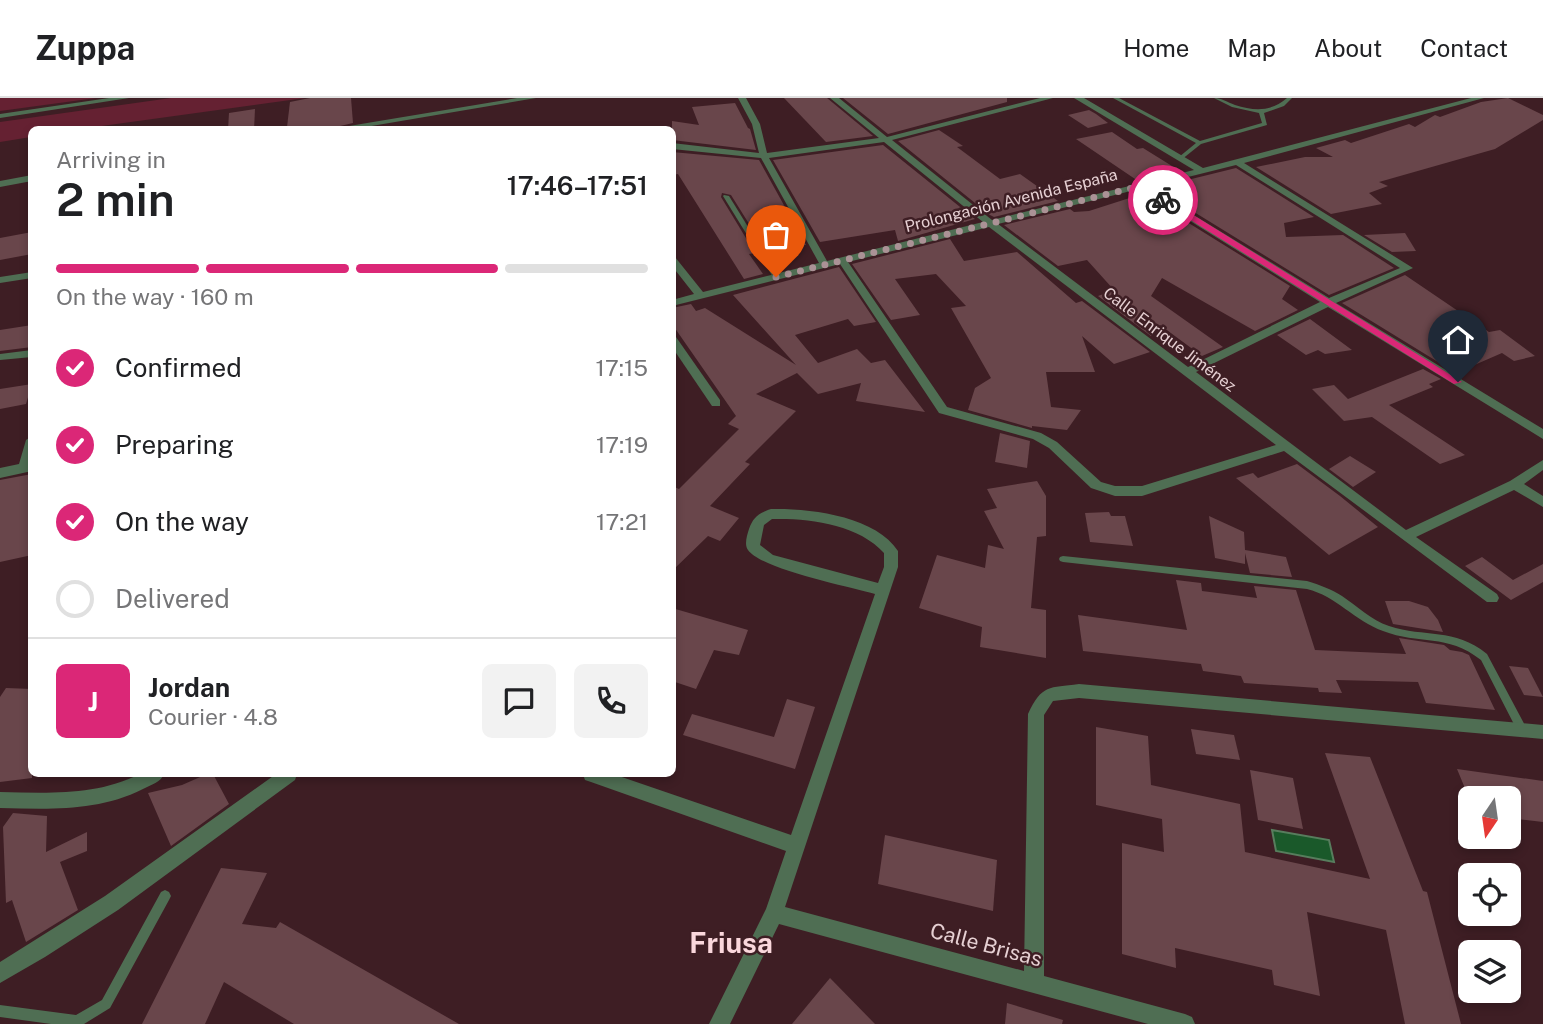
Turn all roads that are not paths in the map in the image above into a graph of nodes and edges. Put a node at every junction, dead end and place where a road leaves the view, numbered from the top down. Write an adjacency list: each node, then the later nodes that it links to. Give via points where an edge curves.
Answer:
1 (125, 98): 12 (street)
2 (532, 98): 13 (street)
3 (742, 98): 17 (street, via 756,124)
4 (834, 98): 14 (street, Calle Enrique Jiménez)
5 (1049, 98): 14 (street)
6 (1078, 98): 18 (street)
7 (1115, 98): 15 (lane)
8 (1216, 98): 11 (lane)
9 (1290, 98): 11 (lane)
10 (1480, 98): 19 (street, Prolongación Avenida España)
11 (1261, 112): 15 (lane, via 1266,121 1262,127)
12 (0, 116)
13 (354, 126)
14 (884, 140): 17 (street); 25 (street, Calle Enrique Jiménez)
15 (1199, 143): 18 (lane)
16 (676, 146): 17 (street)
17 (764, 156): 28 (street)
18 (1181, 158): 20 (street)
19 (1237, 162): 20 (street, Prolongación Avenida España); 34 (street, via 1408,268)
20 (1202, 171): 23 (street, Prolongación Avenida España)
21 (28, 179): 22 (street)
22 (0, 184)
23 (1140, 186): 25 (street, Prolongación Avenida España); 34 (street)
24 (726, 196): 30 (lane)
25 (990, 223): 26 (street, Prolongación Avenida España); 38 (street, Calle Enrique Jiménez)
26 (842, 260): 28 (street, Prolongación Avenida España); 41 (street, via 943,410 1037,436 1096,485 1142,491)
27 (676, 264): 32 (street)
28 (824, 264): 30 (street, Prolongación Avenida España)
29 (28, 276): 31 (street)
30 (776, 277): 32 (street, Prolongación Avenida España)
31 (0, 280)
32 (701, 296): 33 (street, Prolongación Avenida España)
33 (676, 302)
34 (1329, 302): 38 (street); 40 (street)
35 (676, 345): 39 (street)
36 (28, 354): 37 (street)
37 (0, 357)
38 (1187, 372): 41 (street, Calle Enrique Jiménez)
39 (716, 403)
40 (1543, 435)
41 (1286, 446): 47 (street, Calle Enrique Jiménez)
42 (1543, 464): 45 (street)
43 (28, 467): 44 (street)
44 (0, 473)
45 (1515, 484): 46 (street); 47 (street)
46 (1543, 502)
47 (1405, 536): 50 (street, Calle Enrique Jiménez)
48 (1063, 559): 51 (lane, via 1329,590 1385,629 1457,639 1476,649)
49 (883, 590): 49 (street, via 891,551 874,534 820,518 776,512 764,516 754,529 753,547 769,559); 57 (street)
50 (1492, 598)
51 (1523, 731): 52 (street); 61 (street, via 1079,691 1048,695 1036,714)
52 (1543, 732)
53 (151, 777): 56 (street, via 85,802)
54 (285, 777): 60 (street, via 150,878)
55 (600, 777): 57 (street)
56 (0, 800)
57 (797, 846): 59 (street)
58 (165, 896): 62 (lane, via 106,1004 78,1021)
59 (774, 913): 61 (street, Calle Brisas); 63 (street)
60 (0, 974)
61 (1034, 982): 64 (street, Calle Brisas)
62 (0, 1011)
63 (719, 1024)
64 (1185, 1024)

